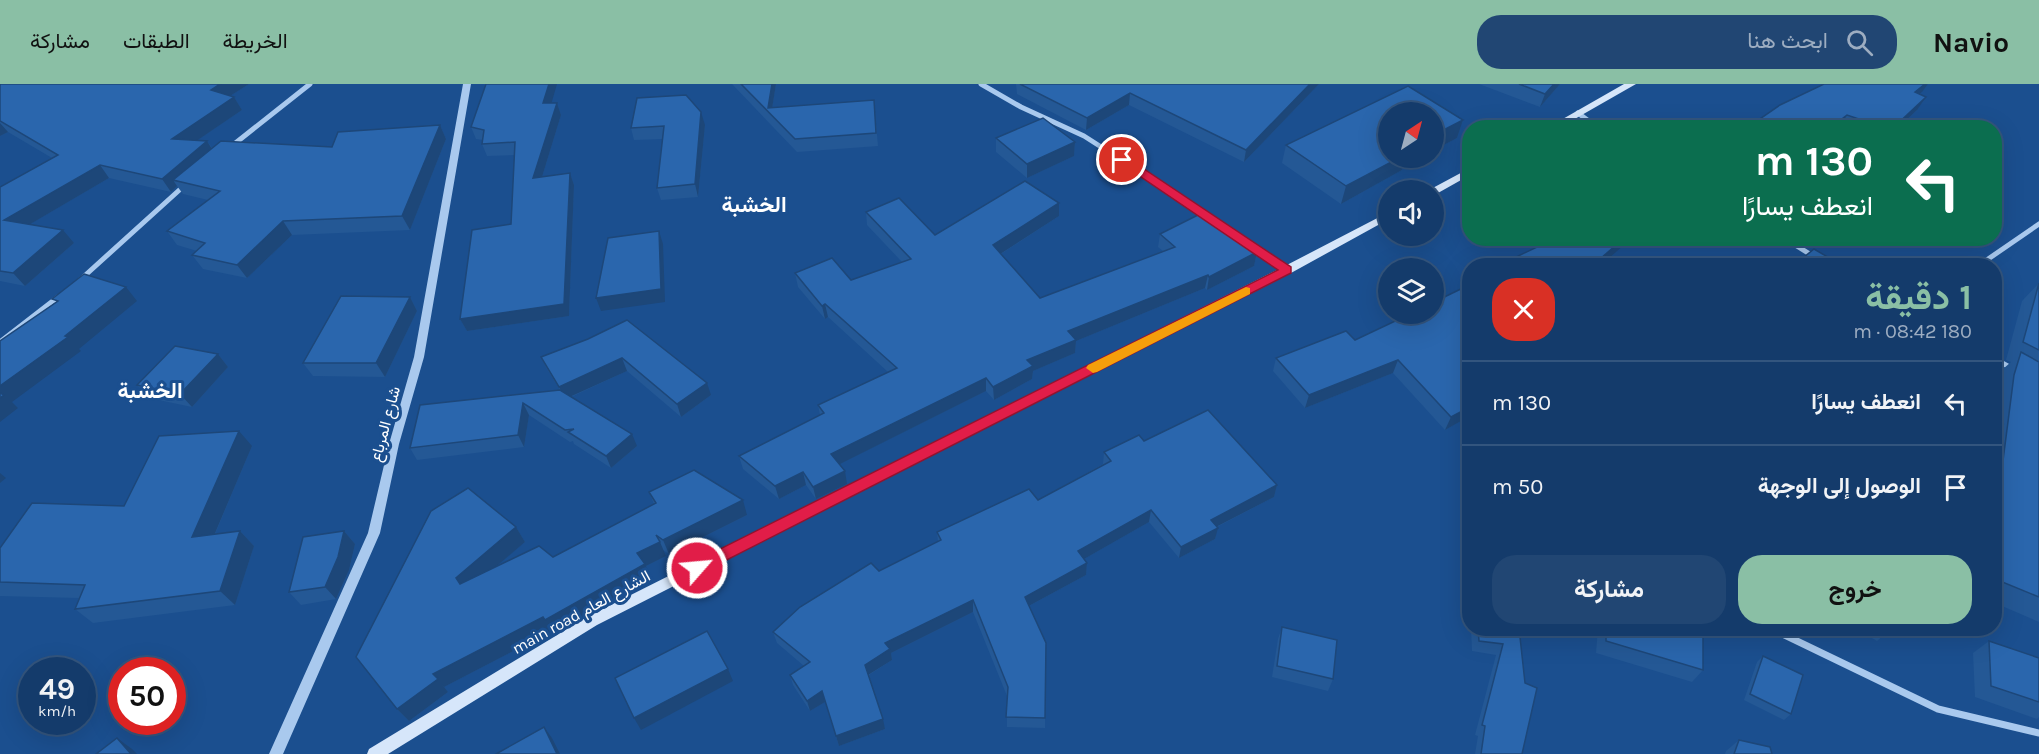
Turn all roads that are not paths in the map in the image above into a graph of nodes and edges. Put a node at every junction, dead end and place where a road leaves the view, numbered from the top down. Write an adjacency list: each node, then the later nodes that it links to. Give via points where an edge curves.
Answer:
1 (310, 84): 8 (street)
2 (467, 84): 25 (street, شارع المرباع, via 418,357 374,533)
3 (981, 84): 17 (street, via 1084,136)
4 (1632, 84): 5 (main road)
5 (1578, 113): 6 (main road); 7 (street)
6 (1565, 120)
7 (1587, 120)
8 (228, 149)
9 (1462, 175): 11 (main road)
10 (192, 180): 18 (street)
11 (1444, 185)
12 (1378, 221): 17 (main road, main road الشارع العام)
13 (2039, 224): 16 (street)
14 (1797, 246): 15 (street)
15 (1816, 258)
16 (1990, 258)
17 (1287, 270): 26 (main road, main road الشارع العام, via 592,621)
18 (70, 288)
19 (61, 295): 20 (street)
20 (0, 342)
21 (2002, 363): 22 (street)
22 (2021, 374)
23 (1787, 636): 24 (street, via 1938,709)
24 (2039, 733)
25 (276, 754)
26 (374, 754)

